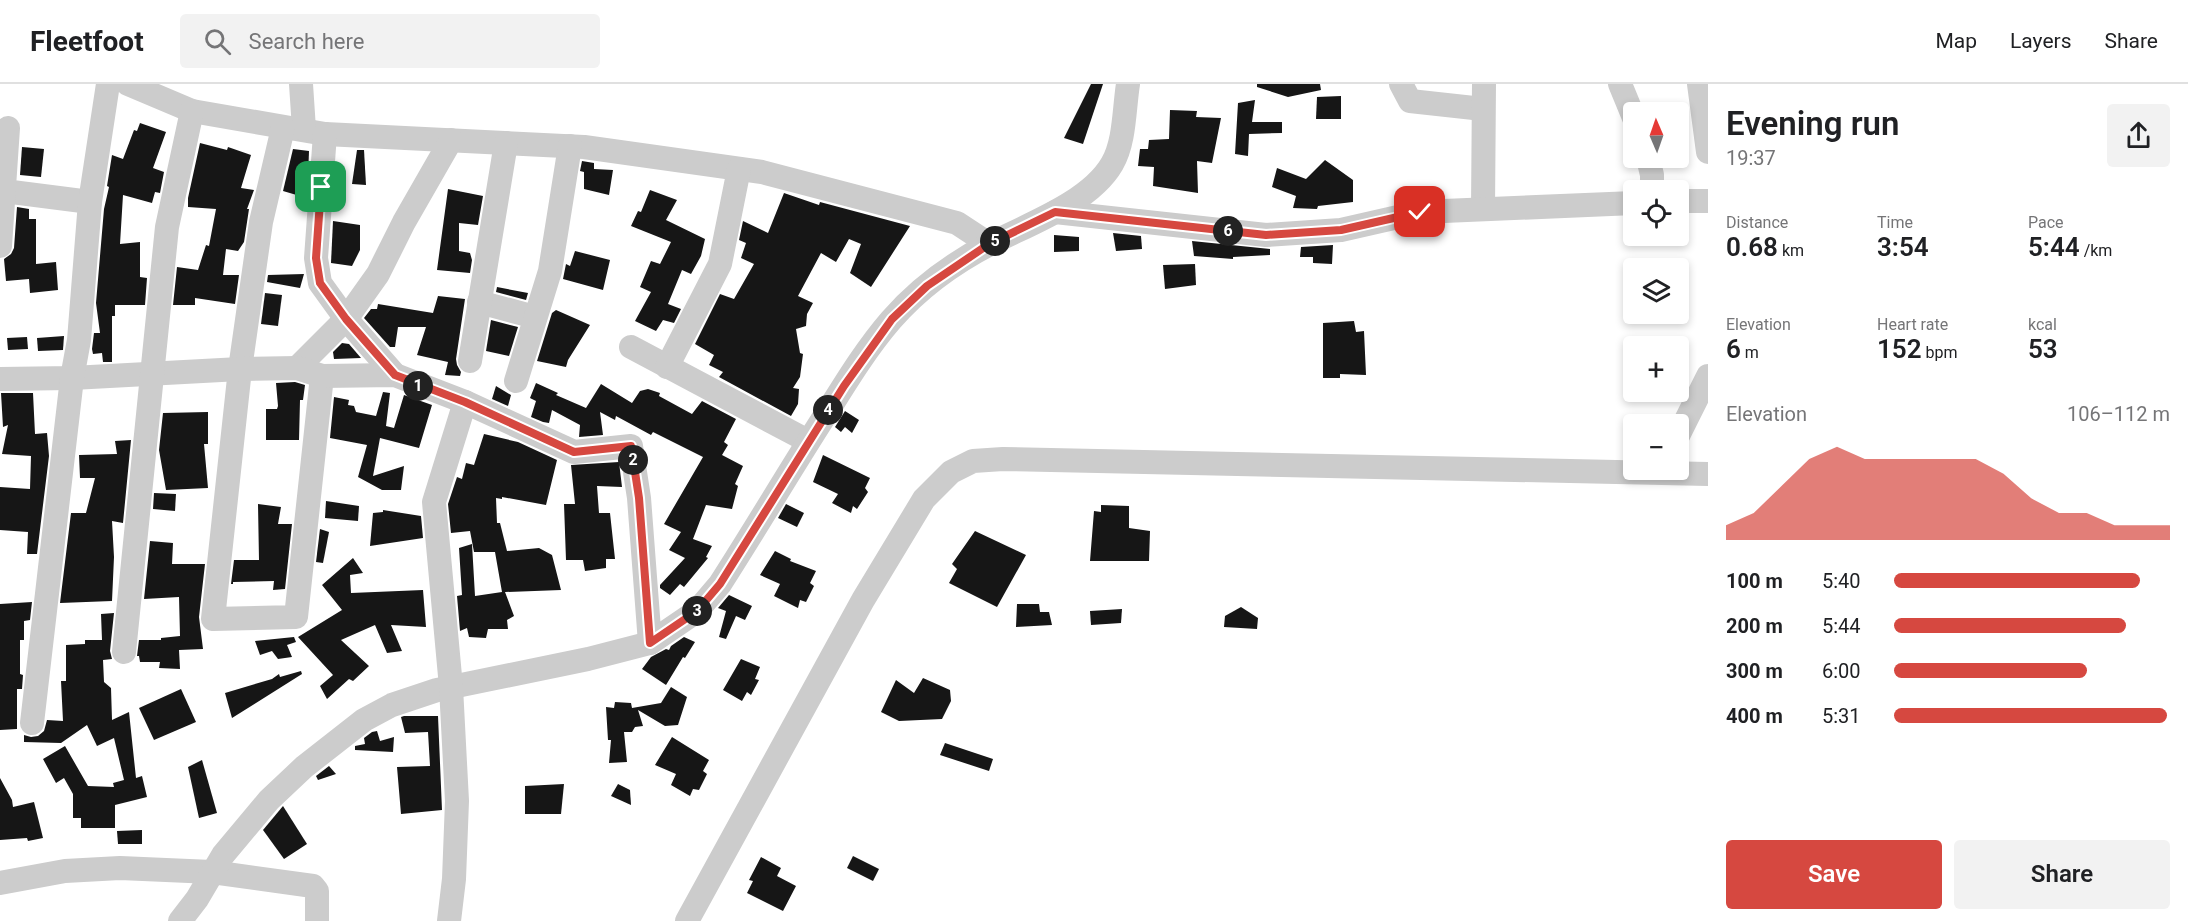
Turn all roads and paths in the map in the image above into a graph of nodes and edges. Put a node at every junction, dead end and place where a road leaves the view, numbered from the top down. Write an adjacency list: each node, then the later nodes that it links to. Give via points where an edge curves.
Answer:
1 (108, 84): 22 (street)
2 (128, 84): 11 (street)
3 (302, 84): 13 (street)
4 (1128, 84): 25 (street, via 1113,163 1099,182)
5 (1401, 84): 10 (street, via 1410,101)
6 (1484, 84): 10 (street)
7 (1620, 84): 9 (street)
8 (1699, 84): 17 (street)
9 (1627, 102)
10 (1483, 109): 24 (street)
11 (192, 111): 13 (street); 36 (street, via 167,227)
12 (8, 128): 19 (street)
13 (304, 130): 14 (street); 30 (street, via 320,283); 35 (street, via 261,222)
14 (451, 140): 15 (street); 30 (street, via 378,274)
15 (506, 143): 16 (street); 28 (street)
16 (570, 146): 18 (street); 29 (street, via 550,271)
17 (1708, 152)
18 (739, 169): 26 (street, via 957,223); 33 (street, via 720,264)
19 (4, 191): 22 (street); 27 (street)
20 (1689, 201): 21 (street)
21 (1708, 201)
22 (90, 202): 40 (street, via 79,340)
23 (1623, 203): 24 (street)
24 (1483, 209): 25 (street, via 1420,212 1341,230 1266,235)
25 (1055, 212): 26 (street)
26 (989, 244): 45 (street, via 927,286 892,319)
27 (0, 246)
28 (479, 302): 29 (street); 32 (street)
29 (535, 317): 42 (street)
30 (346, 319): 34 (street); 37 (street)
31 (631, 346): 33 (street)
32 (470, 361)
33 (667, 367): 45 (street)
34 (297, 368): 35 (street); 38 (street)
35 (240, 369): 36 (street); 38 (street, via 212,616 215,620 296,617)
36 (152, 373): 40 (street); 50 (street)
37 (395, 375): 38 (street); 43 (street)
38 (322, 376)
39 (1708, 376): 44 (street)
40 (72, 378): 41 (street); 52 (street)
41 (0, 379)
42 (516, 381)
43 (465, 402): 49 (street, via 574,452 631,446); 51 (street, via 434,502)
44 (1689, 414)
45 (808, 441): 49 (street, via 720,584 697,611)
46 (1623, 470): 58 (street, via 973,461 951,472 924,499 862,600)
47 (1689, 473): 48 (street)
48 (1708, 474)
49 (650, 643): 51 (street)
50 (124, 652)
51 (451, 687): 53 (street, via 392,705 342,737 269,800); 57 (street, via 457,801)
52 (32, 723)
53 (212, 872): 54 (street, via 120,868 65,871); 55 (street); 56 (street, via 313,886 317,891)
54 (0, 883)
55 (180, 921)
56 (317, 921)
57 (449, 921)
58 (687, 921)

